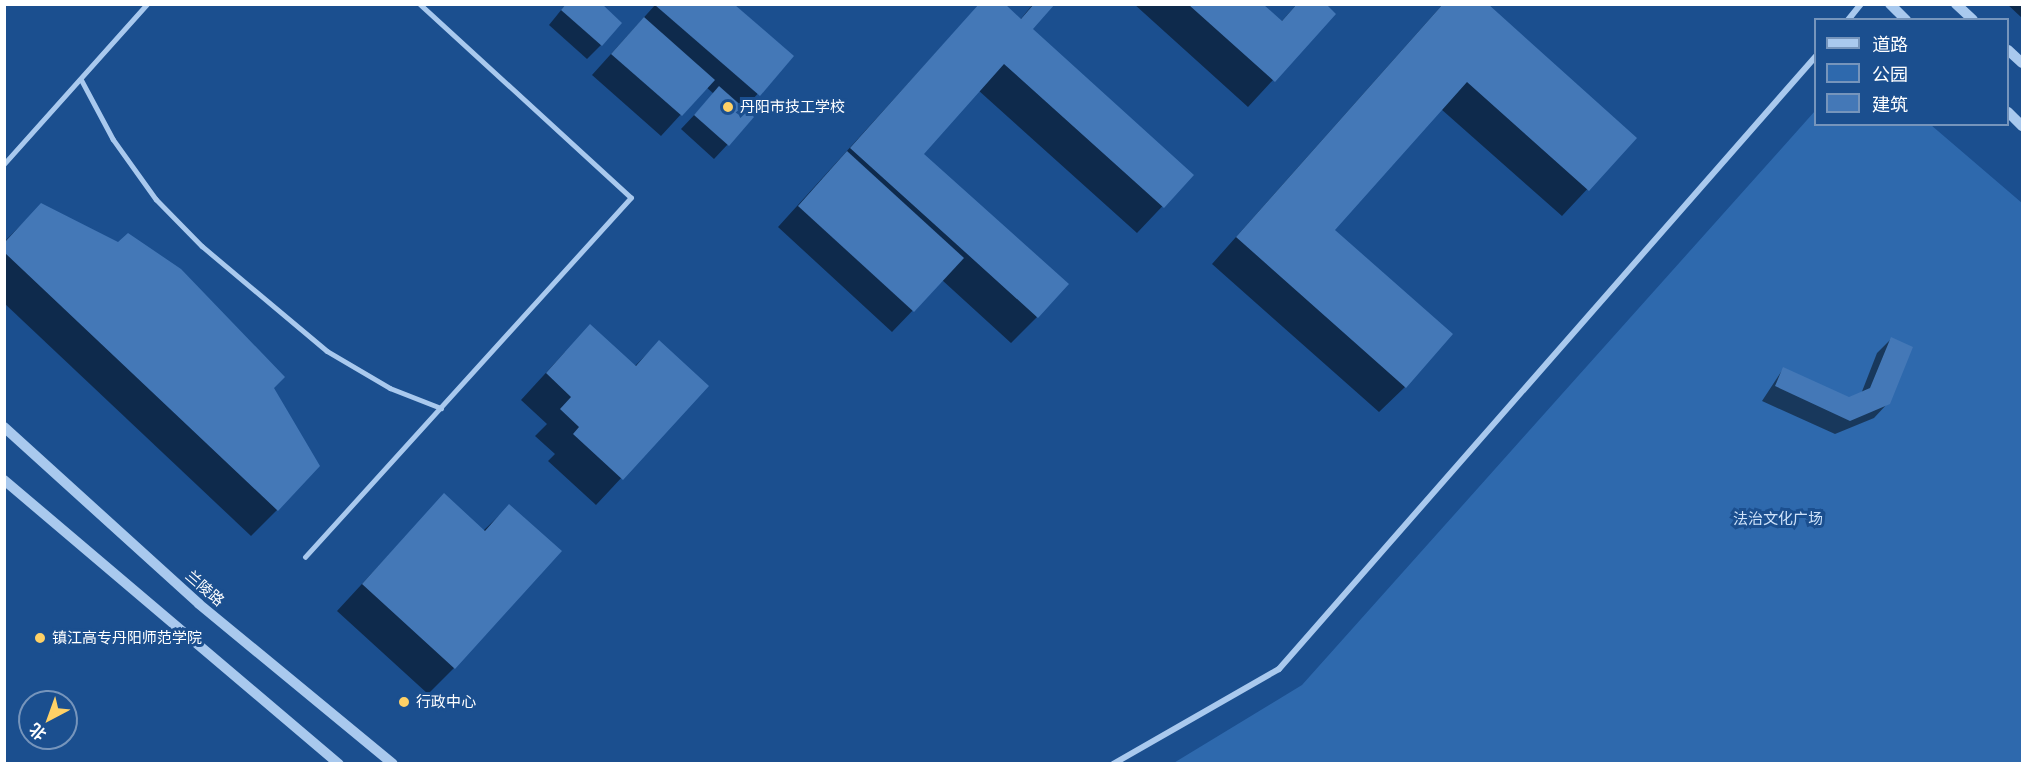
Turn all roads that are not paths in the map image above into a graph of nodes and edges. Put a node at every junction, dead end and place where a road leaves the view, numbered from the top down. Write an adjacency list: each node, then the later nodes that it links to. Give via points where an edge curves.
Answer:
1 (147, 4): 12 (lane)
2 (419, 4): 16 (lane, via 631,198)
3 (1861, 4): 6 (street)
4 (1890, 4): 7 (street)
5 (1956, 4): 8 (street)
6 (1850, 18)
7 (1904, 18)
8 (1971, 18)
9 (2009, 52): 11 (street)
10 (1814, 57): 22 (street, via 1279,669)
11 (2022, 63)
12 (81, 79): 15 (lane); 16 (lane, via 113,139 156,199 202,246 327,351 390,388)
13 (2009, 114): 14 (street)
14 (2022, 126)
15 (4, 164)
16 (441, 408): 19 (lane)
17 (4, 427): 21 (street, 兰陵路, via 199,604)
18 (4, 480): 20 (street)
19 (305, 557)
20 (339, 764)
21 (393, 764)
22 (1113, 764)

